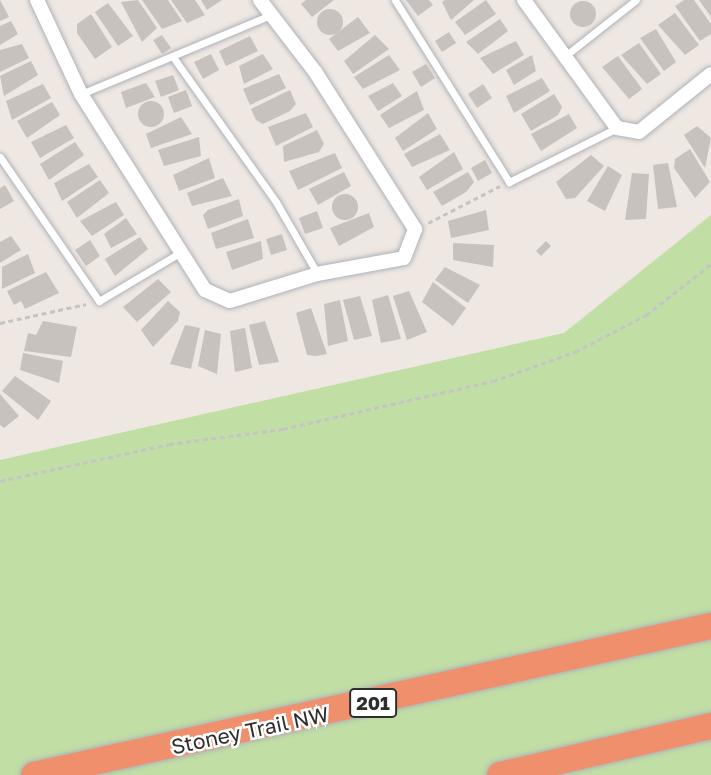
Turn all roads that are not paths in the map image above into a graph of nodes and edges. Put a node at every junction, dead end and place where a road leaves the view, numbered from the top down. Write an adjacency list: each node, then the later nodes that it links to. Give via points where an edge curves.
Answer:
1 (260, 0): 6 (street)
2 (395, 0): 11 (lane, via 509,182)
3 (524, 0): 7 (street)
4 (636, 0): 7 (lane)
5 (40, 1): 10 (street)
6 (271, 15): 8 (lane); 14 (street, via 316,73 415,229 404,258)
7 (565, 56): 11 (street)
8 (173, 57): 10 (lane); 14 (lane, via 276,202)
9 (711, 74): 11 (street, via 639,132)
10 (80, 94): 13 (street)
11 (617, 128)
12 (0, 157): 13 (lane, via 99,301)
13 (184, 250): 14 (street, via 205,290 230,301)
14 (317, 274)
15 (711, 626): 17 (highway, Stoney Trail NW / 201)
16 (711, 726): 18 (highway)
17 (34, 775)
18 (500, 775)

